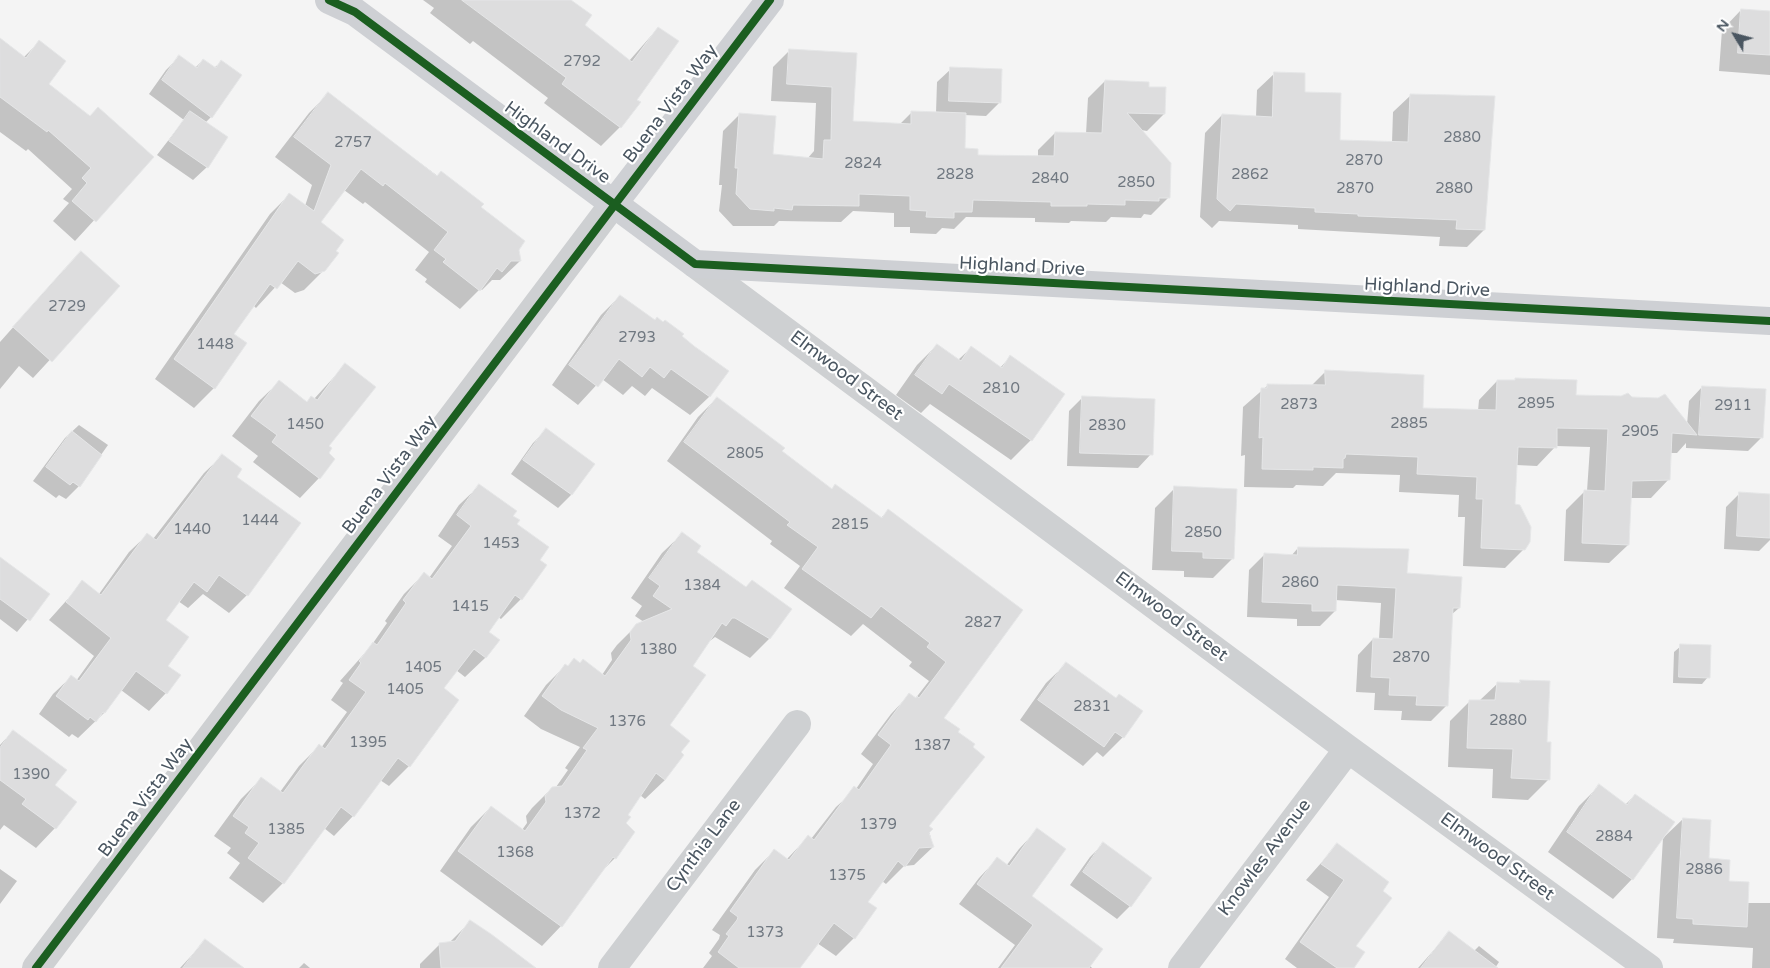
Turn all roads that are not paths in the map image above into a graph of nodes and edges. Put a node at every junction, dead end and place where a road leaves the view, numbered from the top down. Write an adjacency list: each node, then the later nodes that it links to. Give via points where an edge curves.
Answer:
1 (329, 0): 3 (street, Highland Drive, via 355,12)
2 (770, 0): 3 (street, Buena Vista Way)
3 (614, 203): 4 (street, Highland Drive); 8 (street, Buena Vista Way)
4 (695, 264): 5 (street, Highland Drive); 7 (street, Elmwood Street)
5 (1770, 321)
6 (797, 724): 9 (street, Cynthia Lane)
7 (1348, 749): 10 (street, Knowles Avenue); 11 (street, Elmwood Street)
8 (36, 968)
9 (612, 968)
10 (1182, 968)
11 (1648, 968)

